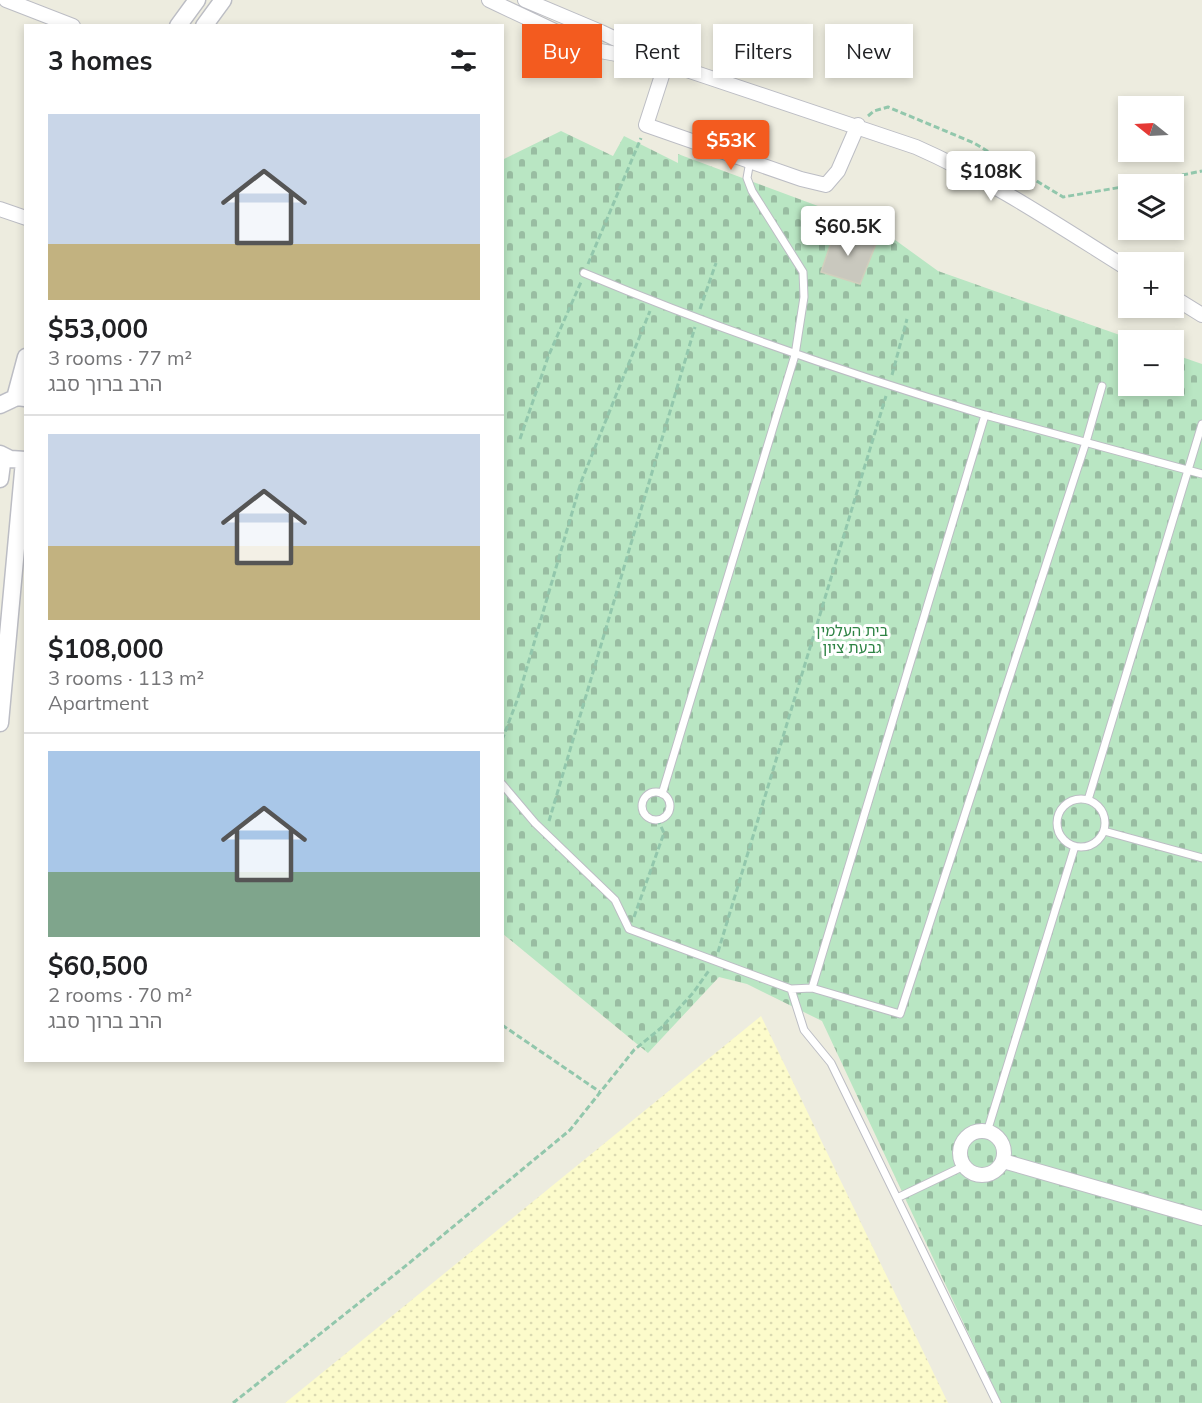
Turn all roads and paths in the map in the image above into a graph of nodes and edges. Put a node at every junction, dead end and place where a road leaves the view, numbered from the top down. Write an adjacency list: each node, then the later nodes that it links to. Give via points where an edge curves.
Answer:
1 (6, 0): 6 (street)
2 (197, 0): 7 (street)
3 (223, 0): 8 (street)
4 (489, 0): 10 (street, via 595,50)
5 (525, 0): 9 (street)
6 (68, 24)
7 (179, 24)
8 (205, 24)
9 (614, 38)
10 (614, 53)
11 (701, 74): 13 (street)
12 (661, 78): 14 (street, via 646,125)
13 (858, 125): 14 (street, via 838,171 826,184); 17 (path, via 874,111 888,107 974,143 1063,197); 21 (street, via 956,165)
14 (750, 161): 28 (lane, via 747,178 752,191 803,272 804,297)
15 (1202, 171): 16 (path)
16 (1184, 175)
17 (1118, 188)
18 (0, 209): 19 (street)
19 (24, 217)
20 (716, 262): 26 (path)
21 (1118, 263)
22 (584, 273): 23 (lane)
23 (654, 302): 26 (lane); 43 (path, via 581,482)
24 (1184, 304): 25 (street)
25 (1202, 315)
26 (697, 319): 28 (lane); 49 (path)
27 (907, 319): 30 (path)
28 (795, 355): 30 (lane); 45 (lane)
29 (24, 364): 32 (street)
30 (889, 386): 33 (lane); 53 (path)
31 (1102, 386): 35 (lane)
32 (13, 400)
33 (985, 415): 35 (lane); 54 (lane)
34 (1202, 424): 38 (lane)
35 (1086, 442): 38 (lane); 54 (lane, via 900,1014)
36 (1, 455): 37 (street); 41 (street)
37 (24, 460)
38 (1188, 470): 40 (lane); 46 (lane)
39 (24, 471): 42 (street)
40 (1202, 474)
41 (0, 479)
42 (0, 723)
43 (504, 735)
44 (504, 786): 49 (lane)
45 (662, 795): 47 (lane, via 668,801 669,811); 47 (lane, via 649,794 642,804 646,816)
46 (1088, 800): 48 (lane, via 1102,812); 50 (lane, via 1073,800 1058,816 1062,838)
47 (658, 820): 52 (path, via 664,833)
48 (1104, 831): 50 (lane, via 1095,842); 51 (lane)
49 (546, 834): 52 (lane, via 615,900)
50 (1075, 846): 58 (lane)
51 (1202, 858)
52 (629, 929): 53 (lane)
53 (716, 960): 55 (lane); 57 (path, via 693,993 634,1050)
54 (812, 988): 55 (lane)
55 (791, 989): 61 (lane, via 804,1029 831,1063)
56 (504, 1026): 57 (path)
57 (600, 1092): 63 (path, via 570,1130)
58 (987, 1132): 59 (street, via 998,1137 1004,1146); 60 (street, via 972,1133 964,1139 960,1153)
59 (1003, 1161): 60 (street, via 998,1169 983,1176); 62 (street)
60 (964, 1166): 61 (lane)
61 (897, 1198): 64 (lane)
62 (1202, 1218)
63 (233, 1403)
64 (997, 1403)

